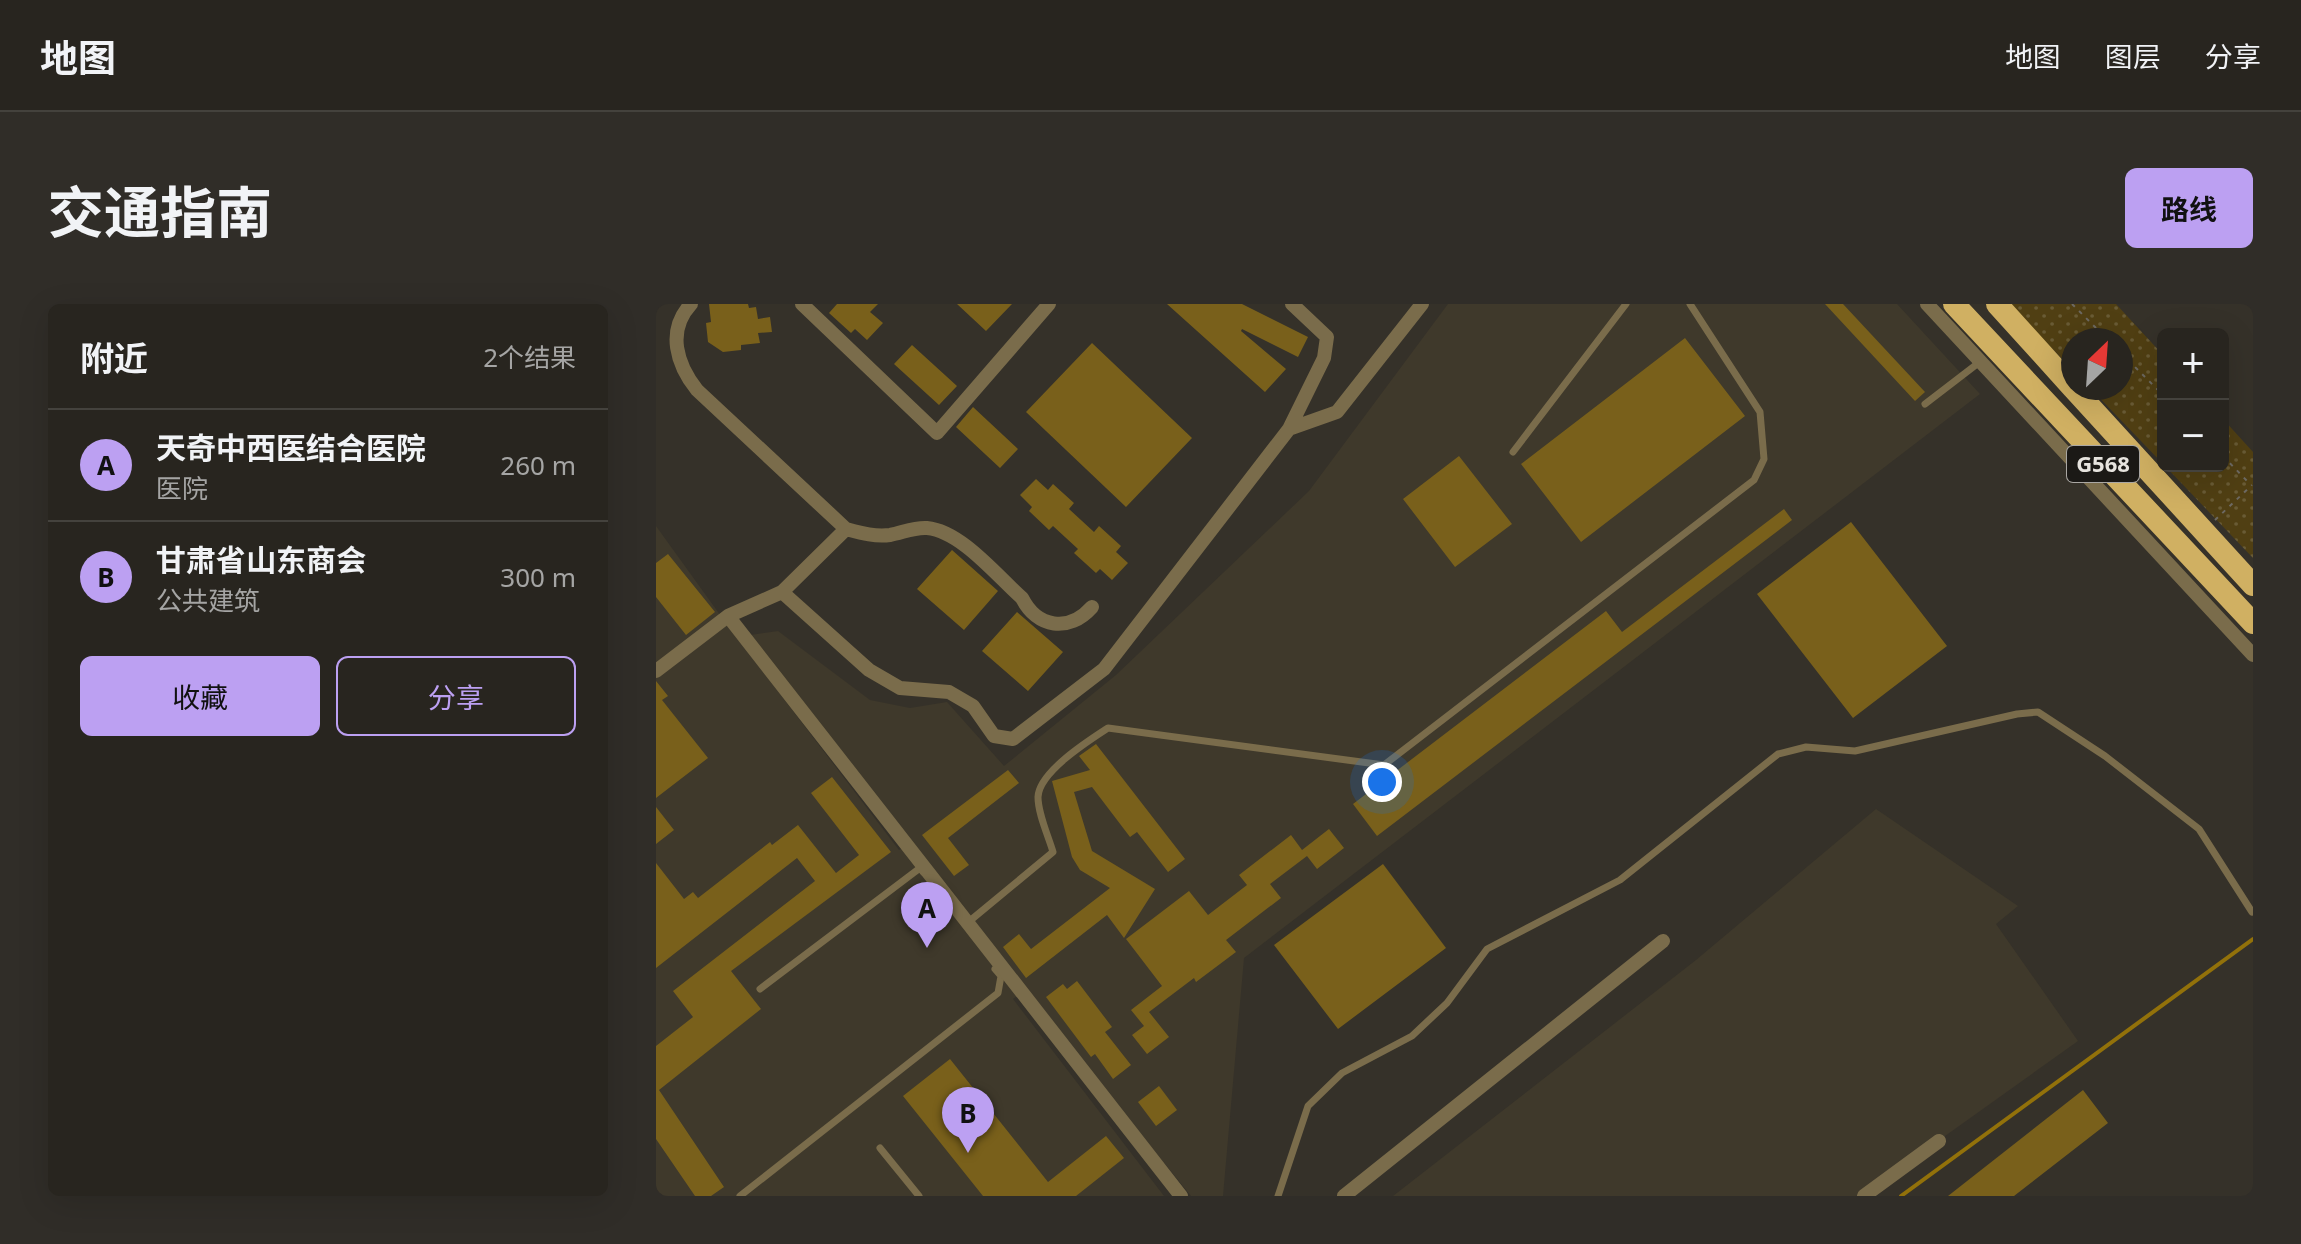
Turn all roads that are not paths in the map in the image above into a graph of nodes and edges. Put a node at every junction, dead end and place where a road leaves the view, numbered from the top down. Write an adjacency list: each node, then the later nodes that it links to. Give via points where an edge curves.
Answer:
1 (691, 304): 18 (street, via 677,330 683,373)
2 (802, 304): 3 (street, via 937,433)
3 (1049, 304)
4 (1292, 304): 16 (street, via 1327,337 1324,358)
5 (1422, 304): 16 (street, via 1337,412)
6 (1626, 304): 17 (lane)
7 (1690, 304): 27 (lane, via 1760,412 1764,459 1754,480 1384,765 1108,728 1040,785 1038,800 1053,852)
8 (1927, 304): 12 (street)
9 (1954, 304): 12 (highway, G568)
10 (1997, 304): 11 (highway, G568)
11 (2022, 332): 12 (lane); 13 (highway, G568)
12 (1988, 356): 15 (lane); 23 (highway, G568); 24 (street)
13 (2061, 375)
14 (2084, 400): 19 (highway, G568)
15 (1925, 404)
16 (1289, 429): 20 (street, via 1104,669 1013,739 994,736 973,706 949,692 900,688 869,670)
17 (1513, 452)
18 (846, 529): 20 (street); 21 (street, via 867,535 942,531 1048,623 1073,623)
19 (2253, 585)
20 (782, 592): 22 (street)
21 (1092, 607)
22 (728, 616): 25 (street); 27 (street)
23 (2253, 623)
24 (2253, 655)
25 (656, 671)
26 (2252, 912): 35 (lane, via 2199,829 2038,712 1855,751 1806,747 1778,754 1620,880 1487,949 1447,1003 1412,1036 1342,1073 1308,1106)
27 (967, 924): 29 (lane, via 920,868); 33 (lane, via 1001,976 998,993); 34 (street)
28 (1663, 941): 36 (street)
29 (760, 989)
30 (1939, 1141): 37 (street)
31 (880, 1148): 32 (lane)
32 (914, 1194)
33 (740, 1196)
34 (1181, 1196)
35 (1278, 1196)
36 (1344, 1196)
37 (1864, 1196)

